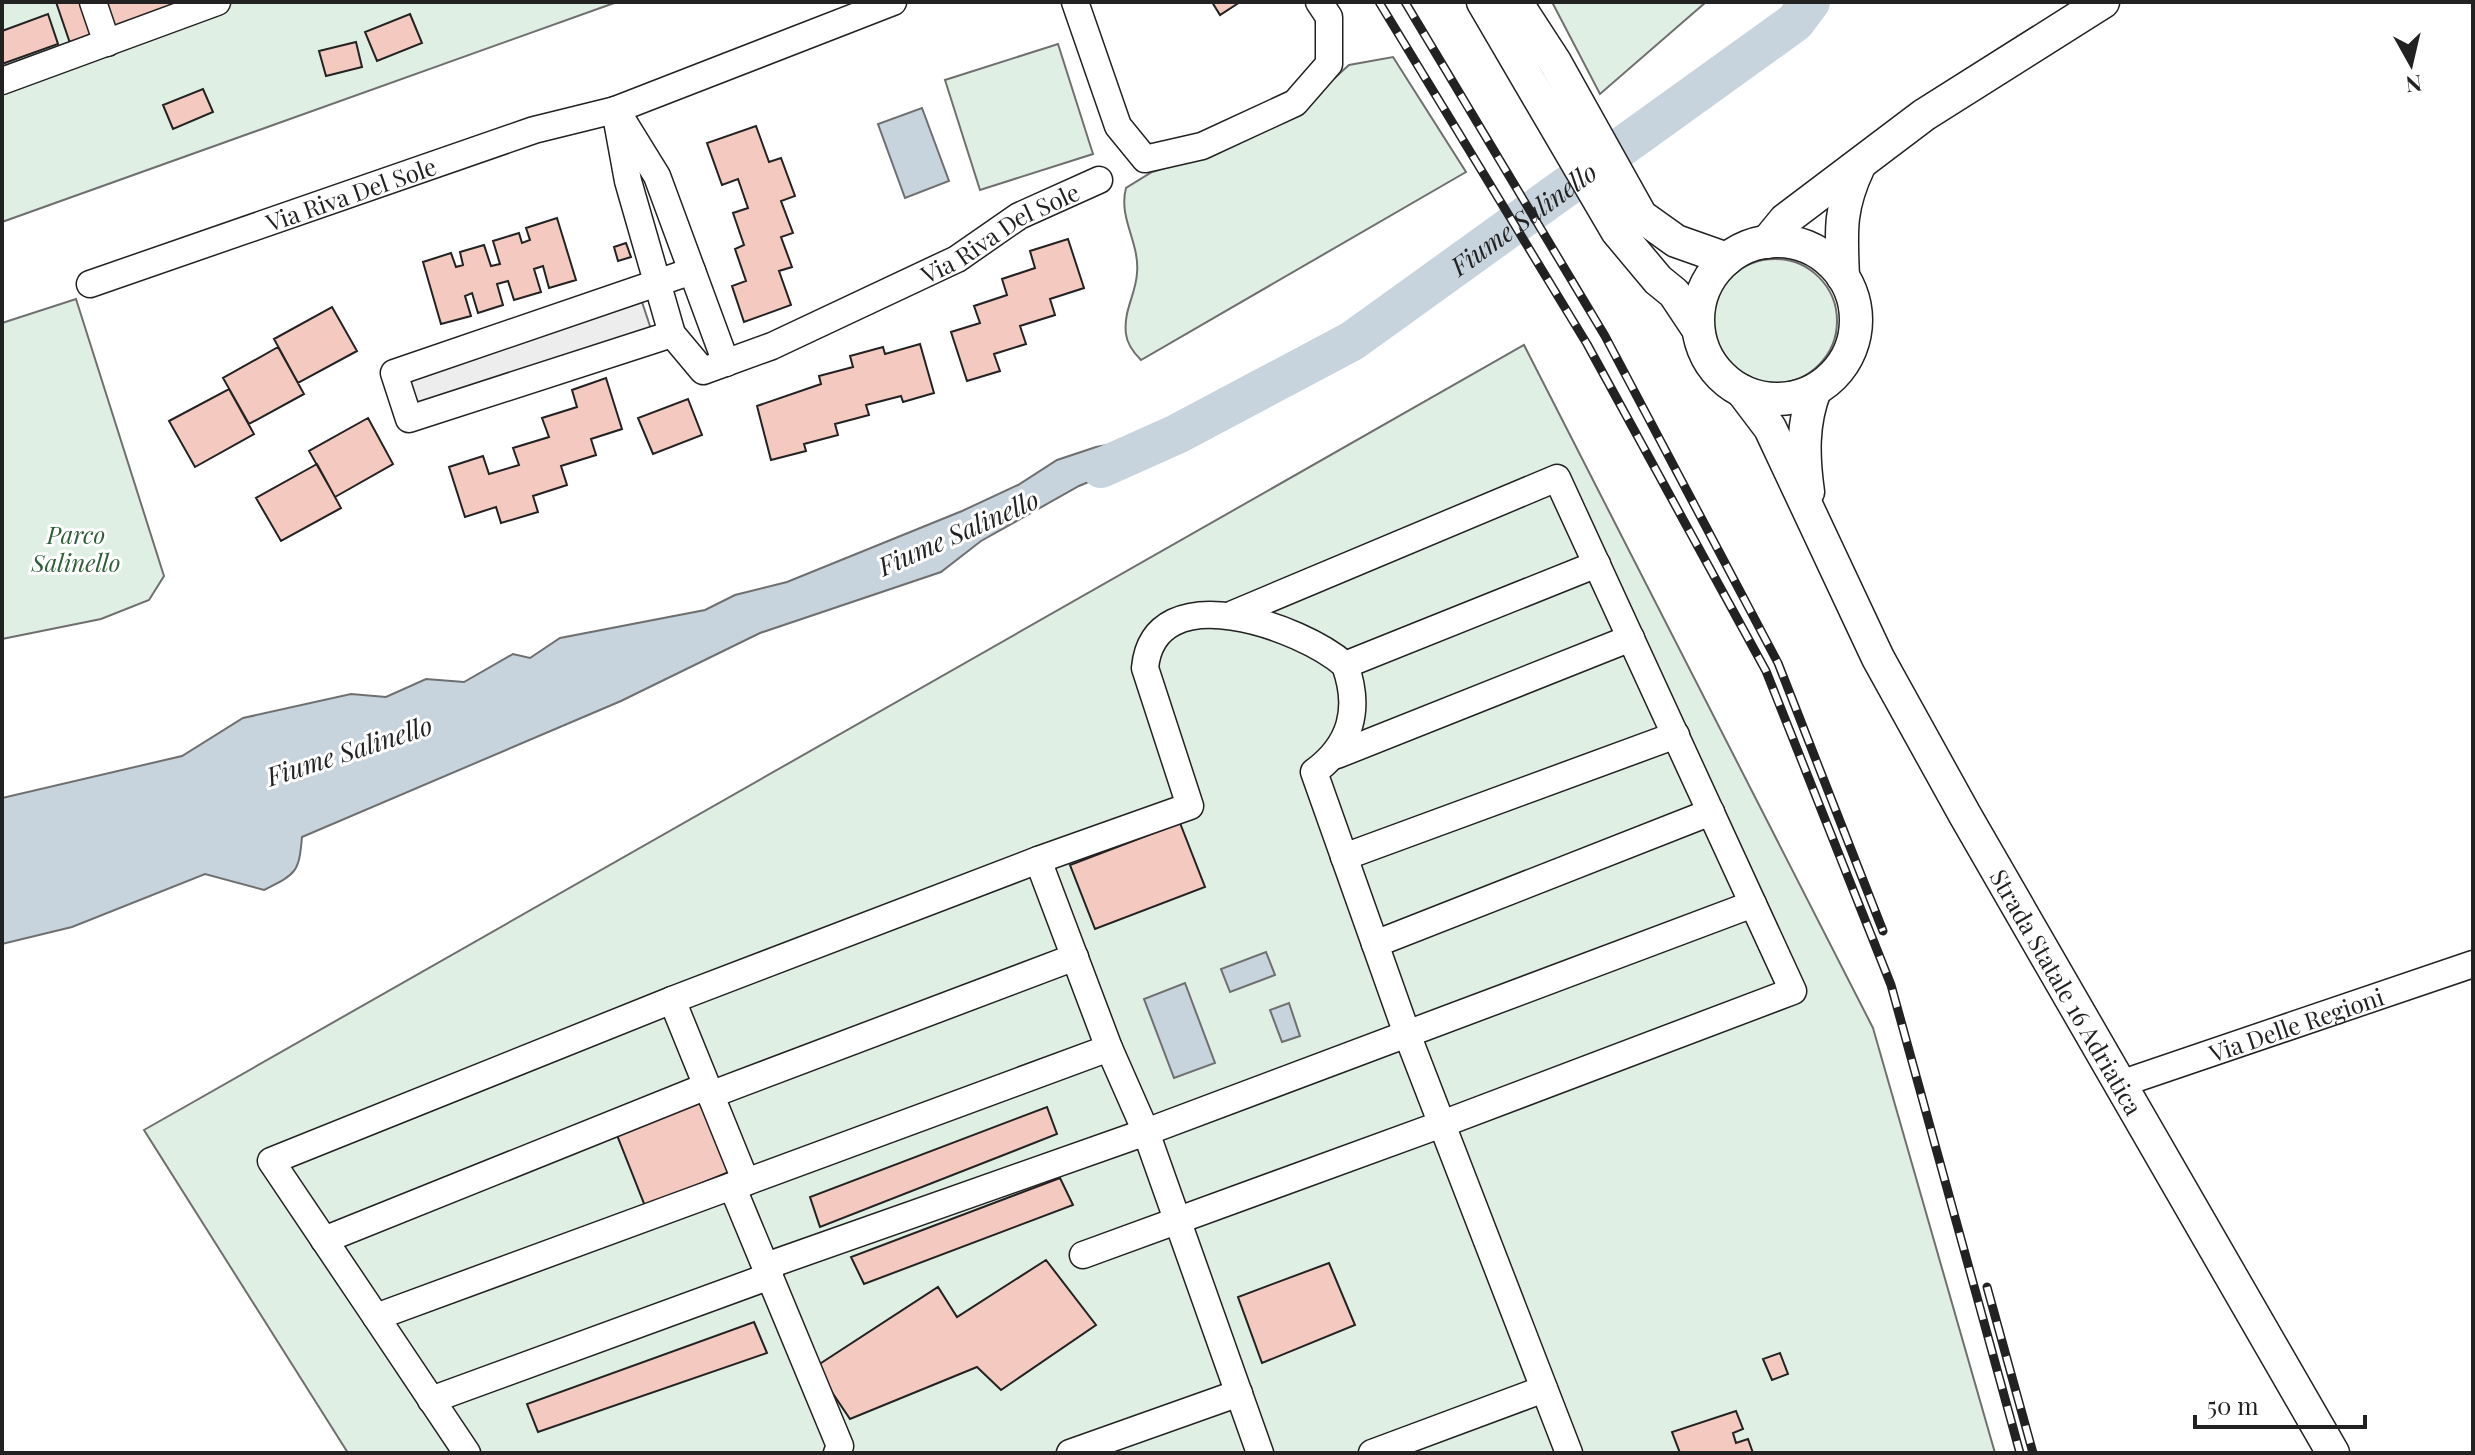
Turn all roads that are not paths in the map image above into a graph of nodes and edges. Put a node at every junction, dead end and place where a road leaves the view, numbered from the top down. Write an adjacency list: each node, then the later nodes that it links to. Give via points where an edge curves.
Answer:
1 (93, 2): 9 (street)
2 (217, 2): 9 (street)
3 (893, 2): 12 (street, Via Riva Del Sole)
4 (1075, 2): 5 (street, via 1118,126 1145,159 1202,146 1295,103 1329,64 1329,17)
5 (1319, 2)
6 (1483, 2): 10 (main road, Strada Statale 16 Adriatica)
7 (1516, 2): 10 (main road, Strada Statale 16 Adriatica)
8 (2103, 2): 13 (main road, via 1946,100)
9 (107, 43): 11 (street)
10 (1543, 70): 16 (main road, Strada Statale 16 Adriatica, via 1641,216 1676,241); 21 (main road, Strada Statale 16 Adriatica, via 1617,231 1674,293)
11 (2, 81)
12 (615, 110): 17 (street, via 657,176); 19 (street, via 628,181); 20 (street, Via Riva Del Sole, via 534,130)
13 (1861, 164): 15 (main road, via 1785,220); 18 (main road, via 1840,217)
14 (1099, 180): 23 (street, Via Riva Del Sole, via 1019,216 957,259)
15 (1767, 242): 16 (main road); 18 (main road, via 1810,248)
16 (1727, 259): 21 (main road, via 1709,279 1699,303)
17 (692, 271): 19 (street); 23 (street)
18 (1843, 277): 24 (main road, via 1855,313 1851,350 1837,372)
19 (659, 281): 22 (street); 22 (street, via 394,373 409,419)
20 (90, 284)
21 (1698, 329): 25 (main road, Strada Statale 16 Adriatica, via 1705,355)
22 (672, 334): 23 (street, via 703,371)
23 (726, 363)
24 (1815, 390): 25 (main road, via 1767,399); 26 (main road, Strada Statale 16 Adriatica, via 1805,424 1804,463)
25 (1742, 391): 26 (main road, Strada Statale 16 Adriatica, via 1770,428)
26 (1813, 522): 43 (main road, Strada Statale 16 Adriatica, via 1886,671)
27 (1597, 564): 28 (street, via 1557,478); 29 (street); 30 (street)
28 (1233, 614): 30 (street, via 1317,644); 35 (street, via 1186,619 1165,628 1146,650 1148,687 1190,806)
29 (1631, 638): 31 (street); 32 (street)
30 (1345, 665): 32 (street, via 1353,706)
31 (1676, 735): 33 (street); 34 (street)
32 (1337, 755): 34 (street, via 1314,772)
33 (1711, 812): 36 (street); 37 (street)
34 (1344, 857): 37 (street)
35 (1038, 860): 38 (street); 40 (street)
36 (1753, 904): 41 (street); 45 (street, via 1793,991)
37 (1375, 944): 41 (street)
38 (1075, 957): 42 (street); 44 (street)
39 (2473, 964): 43 (street, Via Delle Regioni)
40 (672, 1000): 44 (street); 49 (street, via 271,1161)
41 (1407, 1034): 45 (street); 46 (street)
42 (1109, 1048): 46 (street); 47 (street)
43 (2120, 1084): 62 (main road, Strada Statale 16 Adriatica)
44 (709, 1090): 47 (street); 49 (street)
45 (1442, 1124): 48 (street); 53 (street)
46 (1146, 1132): 48 (street); 51 (street)
47 (739, 1184): 51 (street); 52 (street)
48 (1177, 1221): 50 (street); 54 (street)
49 (324, 1240): 52 (street)
50 (1083, 1255)
51 (768, 1271): 55 (street); 56 (street)
52 (376, 1317): 55 (street)
53 (1544, 1389): 60 (street); 61 (street)
54 (1239, 1393): 58 (street); 59 (street)
55 (431, 1400): 57 (street)
56 (835, 1451)
57 (467, 1453)
58 (1070, 1453)
59 (1260, 1453)
60 (1372, 1453)
61 (1569, 1453)
62 (2333, 1453)

